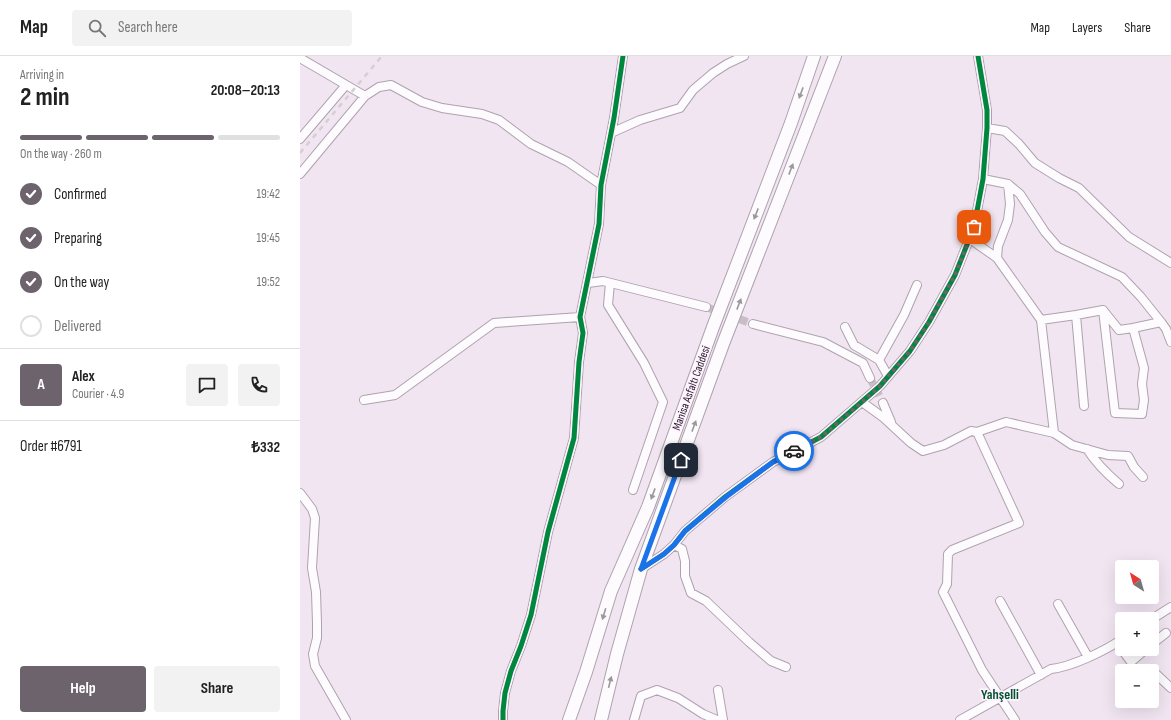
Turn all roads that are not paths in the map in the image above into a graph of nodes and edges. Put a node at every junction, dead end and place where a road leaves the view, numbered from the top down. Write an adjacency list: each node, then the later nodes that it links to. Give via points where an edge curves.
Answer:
1 (624, 56): 10 (street)
2 (744, 56): 10 (street, via 713,73 693,90 680,108 640,120)
3 (814, 56): 67 (highway, Manisa Asfaltı Caddesi, one-way to 67, via 712,327 648,507 611,590)
4 (835, 56): 48 (highway, Manisa Asfaltı Caddesi, one-way to 4, via 723,344)
5 (978, 56): 9 (street, via 987,110)
6 (300, 58): 7 (street)
7 (346, 85): 8 (street); 11 (street)
8 (364, 96): 12 (street); 15 (street, via 379,87 391,85 422,102 499,120 530,144 568,162)
9 (987, 128): 13 (street); 18 (street, via 1005,131 1035,164 1079,188 1129,237)
10 (611, 133): 15 (street)
11 (300, 139)
12 (300, 174)
13 (983, 179): 14 (street); 16 (street)
14 (1008, 184): 17 (street, via 1008,220 998,246); 27 (street, via 1020,194 1058,247 1122,277 1142,297)
15 (601, 185): 19 (street, via 599,224)
16 (970, 239): 17 (street); 33 (street, via 955,275 929,322 910,351)
17 (997, 258): 26 (street)
18 (1171, 263)
19 (588, 283): 20 (street); 25 (street)
20 (610, 283): 22 (street); 45 (street, via 608,304 644,363 663,402)
21 (917, 285): 32 (street)
22 (706, 308)
23 (1103, 310): 24 (street); 30 (street, via 1119,330); 30 (street, via 1115,413 1142,414 1144,368)
24 (1076, 315): 26 (street); 38 (street)
25 (580, 317): 35 (street, via 494,323 395,394); 66 (street, via 583,333 574,438 548,532 531,615 505,693)
26 (1041, 320): 41 (street)
27 (1161, 322): 30 (street); 31 (street)
28 (753, 324): 34 (street, via 823,342 862,363)
29 (845, 327): 32 (street, via 854,345)
30 (1133, 328)
31 (1171, 342)
32 (879, 360): 33 (street)
33 (888, 376): 36 (street)
34 (870, 378)
35 (364, 400)
36 (862, 402): 39 (street); 47 (street, via 821,437 773,462 726,497 685,531)
37 (883, 403): 39 (street)
38 (1084, 406)
39 (893, 426): 40 (street, via 923,451 944,445 971,431)
40 (977, 432): 41 (street, via 1006,422); 64 (street, via 1019,523 952,550 948,554 947,584 943,592 982,670)
41 (1054, 433): 42 (street, via 1072,445)
42 (1088, 449): 43 (street, via 1108,455 1128,456); 44 (street, via 1093,458)
43 (1143, 477)
44 (1119, 484)
45 (633, 490)
46 (300, 493): 65 (street, via 312,509 315,518 312,568 316,599 317,638 313,654 315,666)
47 (674, 545): 48 (street); 59 (street, via 682,549 686,561 684,576 690,593 706,601 771,661)
48 (641, 569): 68 (highway, Manisa Asfaltı Caddesi, one-way to 48)
49 (1000, 601): 60 (street)
50 (1058, 604): 58 (street)
51 (1171, 607): 52 (street)
52 (1159, 615)
53 (1166, 633): 54 (street)
54 (1159, 638)
55 (1115, 643): 58 (street)
56 (1128, 656): 57 (street, via 1131,662)
57 (1138, 656)
58 (1088, 657): 60 (street)
59 (786, 667)
60 (1041, 674): 64 (street)
61 (1159, 677): 62 (street)
62 (1171, 688)
63 (718, 690): 71 (street)
64 (1000, 698): 72 (street); 73 (street)
65 (346, 720)
66 (503, 720)
67 (569, 720)
68 (602, 720)
69 (634, 720): 70 (street, via 641,696 657,690 678,698)
70 (717, 720)
71 (723, 720)
72 (960, 720)
73 (1015, 720)

